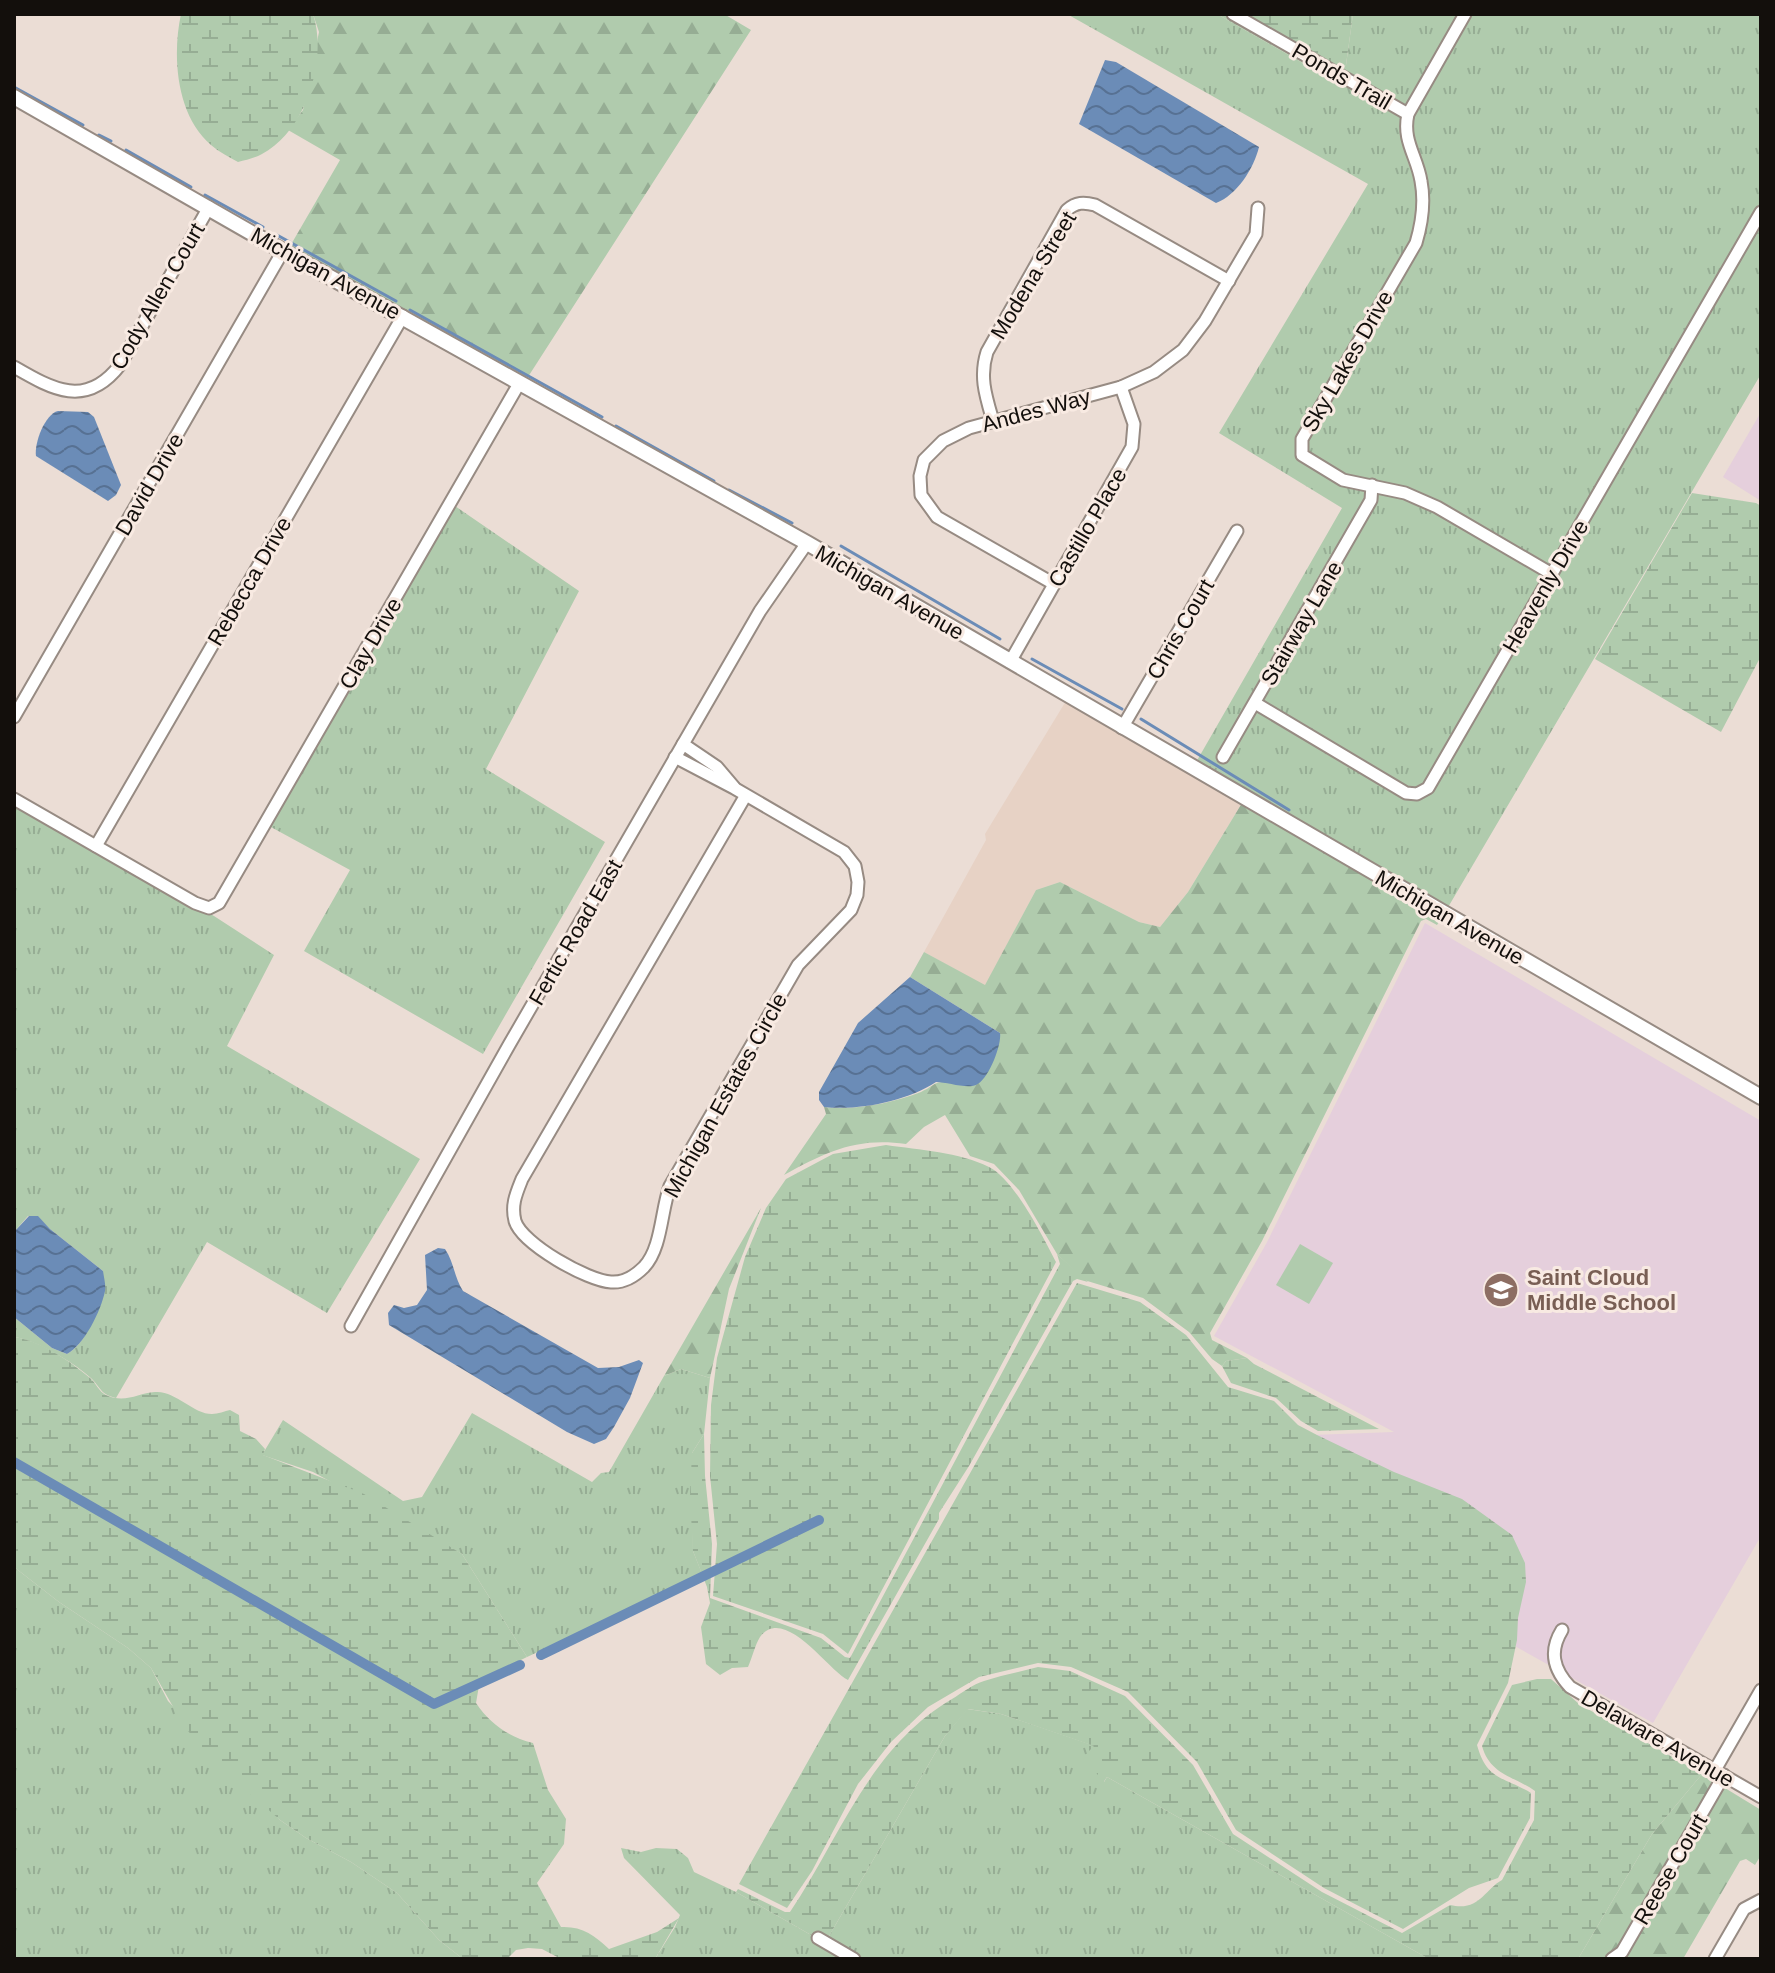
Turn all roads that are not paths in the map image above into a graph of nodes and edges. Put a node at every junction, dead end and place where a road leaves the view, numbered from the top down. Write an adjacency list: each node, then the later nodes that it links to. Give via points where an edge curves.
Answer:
1 (1233, 14): 4 (street, Ponds Trail)
2 (1465, 14): 4 (street)
3 (14, 97): 5 (street, Michigan Avenue)
4 (1408, 114): 15 (street, Sky Lakes Drive, via 1408,144 1421,178 1422,225 1300,449 1343,480)
5 (209, 207): 8 (street, Michigan Avenue); 11 (street, Cody Allen Court, via 111,376 94,387 69,392)
6 (1258, 208): 9 (street, Andes Way, via 1256,234)
7 (1761, 212): 18 (street, Heavenly Drive)
8 (283, 251): 10 (street, Michigan Avenue); 22 (street, David Drive)
9 (1229, 281): 13 (street, Andes Way, via 1183,350 1154,372); 14 (street, Modena Street, via 1095,205 1072,206 987,352 984,392)
10 (403, 316): 12 (street, Michigan Avenue); 30 (street, Rebecca Drive)
11 (14, 367)
12 (520, 382): 17 (street, Michigan Avenue); 30 (street, Clay Drive, via 219,903 209,908 195,903)
13 (1121, 387): 14 (street, Andes Way); 19 (street, Castillo Place, via 1134,424 1132,447)
14 (993, 421): 19 (street, Andes Way, via 934,447 921,467 921,495 937,517)
15 (1372, 485): 18 (street, Sky Lakes Drive, via 1437,507); 21 (street, Stairway Lane, via 1371,500)
16 (1237, 531): 23 (street, Chris Court)
17 (807, 543): 20 (street, Michigan Avenue); 24 (street, Fertic Road East, via 760,611)
18 (1552, 574): 21 (street, Heavenly Drive, via 1428,788 1417,794 1406,793)
19 (1054, 584): 20 (street, Castillo Place)
20 (1010, 662): 23 (street, Michigan Avenue)
21 (1255, 703): 26 (street, Stairway Lane)
22 (14, 717)
23 (1122, 728): 31 (street, Michigan Avenue)
24 (683, 744): 25 (street, Fertic Road East); 27 (street, Michigan Estates Circle, via 717,767)
25 (675, 757): 27 (street, Michigan Estates Circle); 32 (street, Fertic Road East)
26 (1223, 757)
27 (734, 788): 28 (street, Michigan Estates Circle)
28 (746, 795): 28 (street, Michigan Estates Circle, via 844,852 855,866 857,895 841,922 798,965 670,1186 646,1265 631,1278 613,1283 593,1278 522,1234 513,1202)
29 (14, 799): 30 (street)
30 (96, 846)
31 (1761, 1097)
32 (351, 1326)
33 (1562, 1630): 35 (street, Delaware Avenue, via 1554,1646 1555,1667 1570,1687)
34 (1761, 1690): 35 (street, Reese Court)
35 (1720, 1772): 36 (street, Delaware Avenue); 40 (street, Reese Court, via 1622,1952)
36 (1761, 1797)
37 (1761, 1900): 41 (street, via 1744,1909)
38 (818, 1938): 39 (street)
39 (854, 1959)
40 (1612, 1959)
41 (1715, 1959)

